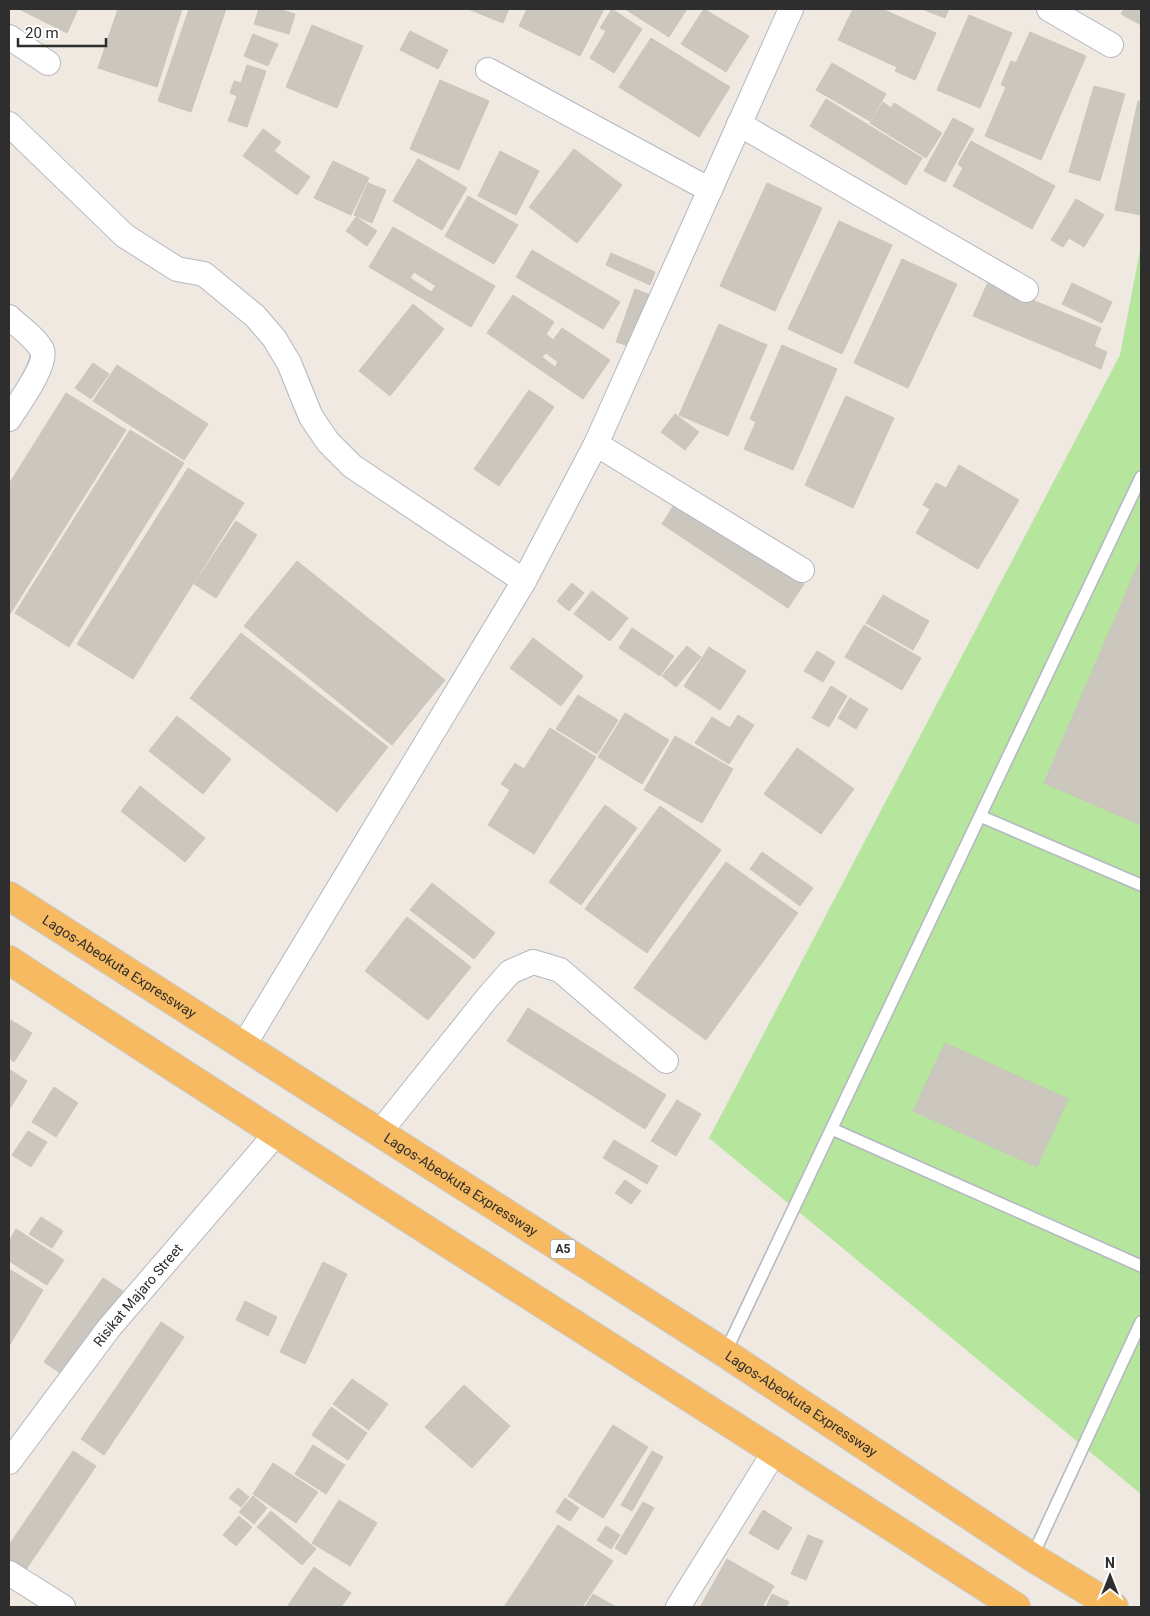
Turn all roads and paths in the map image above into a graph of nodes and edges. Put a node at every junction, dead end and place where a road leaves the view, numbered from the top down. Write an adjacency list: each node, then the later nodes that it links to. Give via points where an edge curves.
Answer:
1 (791, 9): 8 (street)
2 (1049, 9): 4 (street)
3 (9, 37): 5 (street)
4 (1111, 46)
5 (48, 63)
6 (488, 70): 9 (street)
7 (9, 124): 16 (street, via 125,236 177,269 204,274 255,316 289,363 311,417 328,442 352,466)
8 (739, 124): 9 (street); 10 (street)
9 (710, 190): 13 (street)
10 (1026, 290)
11 (9, 317): 12 (street, via 38,344 43,353 42,364)
12 (9, 419)
13 (596, 444): 15 (street); 16 (street)
14 (1141, 477): 17 (lane)
15 (802, 570)
16 (524, 581): 21 (street)
17 (980, 816): 18 (lane); 23 (lane)
18 (1141, 885)
19 (9, 896): 21 (highway, Lagos-Abeokuta Expressway / A5)
20 (9, 960): 25 (highway)
21 (244, 1045): 24 (highway, Lagos-Abeokuta Expressway / A5)
22 (666, 1061): 24 (street, via 560,970 533,962 510,972)
23 (832, 1129): 26 (lane); 28 (lane)
24 (380, 1132): 28 (highway, Lagos-Abeokuta Expressway / A5)
25 (275, 1135): 29 (highway); 30 (street, Risikat Majaro Street, via 109,1328)
26 (1141, 1266)
27 (1141, 1322): 31 (lane)
28 (725, 1353): 31 (highway, Lagos-Abeokuta Expressway / A5)
29 (774, 1451): 34 (street); 35 (highway)
30 (9, 1462)
31 (1032, 1557): 36 (highway, Lagos-Abeokuta Expressway / A5)
32 (9, 1574): 33 (street)
33 (63, 1607)
34 (678, 1607)
35 (1016, 1607)
36 (1114, 1607)

